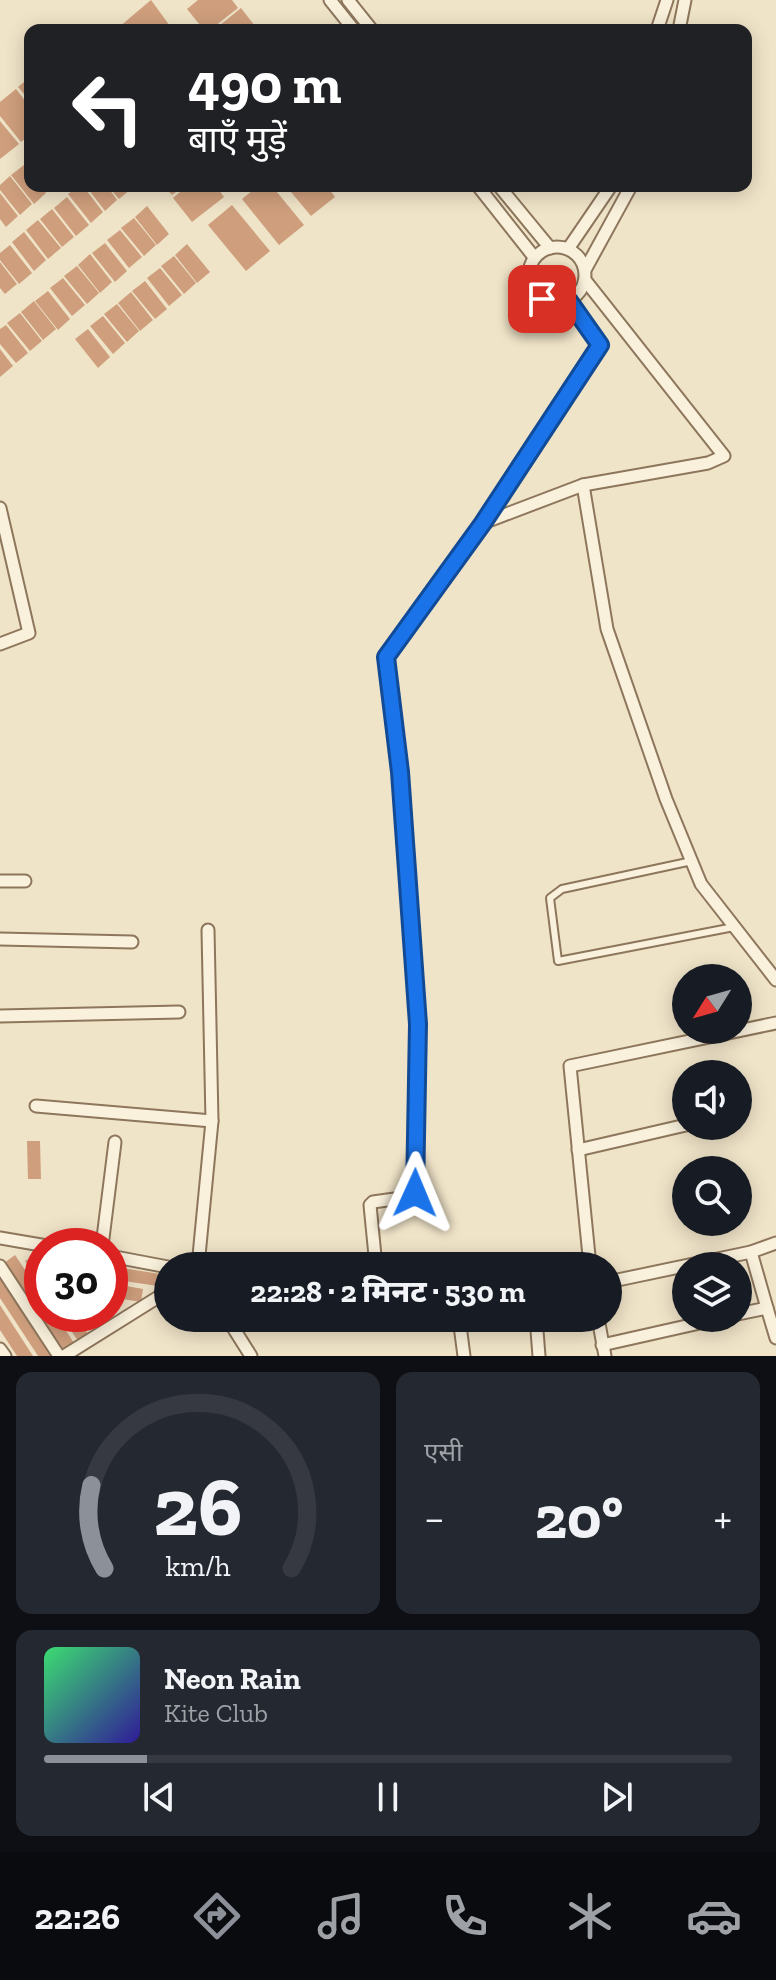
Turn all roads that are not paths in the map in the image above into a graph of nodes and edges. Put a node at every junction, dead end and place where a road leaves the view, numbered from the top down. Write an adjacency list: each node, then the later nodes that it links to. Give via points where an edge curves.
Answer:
1 (330, 0): 5 (street)
2 (348, 0): 6 (street)
3 (667, 0): 7 (street)
4 (685, 0): 8 (street)
5 (349, 24)
6 (367, 24)
7 (659, 24)
8 (680, 24)
9 (483, 192): 15 (street)
10 (504, 192): 13 (street)
11 (607, 192): 14 (street)
12 (628, 192): 16 (street)
13 (550, 248): 14 (street); 15 (street)
14 (568, 249): 16 (street, via 582,261)
15 (534, 257): 17 (street, via 529,275 535,293 551,303)
16 (585, 275): 17 (street); 18 (street, via 724,456)
17 (569, 301): 20 (street, via 600,345)
18 (583, 485): 20 (street); 22 (street, via 607,629)
19 (0, 508): 21 (street, via 29,633)
20 (483, 523): 43 (street, via 386,657 418,1024 415,1193 370,1205)
21 (0, 644)
22 (692, 861): 25 (street, via 701,884); 25 (lane, via 562,889 550,898 558,961)
23 (0, 881): 24 (street)
24 (25, 881)
25 (734, 927): 29 (street)
26 (208, 930): 34 (street)
27 (0, 939): 28 (street)
28 (132, 942)
29 (776, 980)
30 (179, 1012): 31 (street)
31 (0, 1016)
32 (776, 1023): 37 (street, via 570,1066)
33 (36, 1106): 34 (street)
34 (212, 1121): 42 (street)
35 (672, 1128): 37 (street)
36 (115, 1142): 38 (street)
37 (578, 1150): 44 (street)
38 (104, 1228)
39 (0, 1238): 40 (street)
40 (24, 1242)
41 (776, 1243): 45 (street)
42 (199, 1252)
43 (375, 1252)
44 (589, 1252)
45 (751, 1252)
46 (752, 1256): 53 (street)
47 (128, 1259): 48 (street)
48 (154, 1264)
49 (0, 1266): 63 (street)
50 (672, 1269): 51 (street)
51 (622, 1279)
52 (154, 1300): 63 (street)
53 (767, 1308): 54 (street); 59 (street)
54 (752, 1311)
55 (236, 1332): 64 (street)
56 (461, 1332): 65 (street)
57 (537, 1332): 66 (street)
58 (672, 1332): 61 (street)
59 (776, 1338)
60 (0, 1349): 62 (street)
61 (604, 1350)
62 (5, 1356)
63 (61, 1356)
64 (251, 1356)
65 (464, 1356)
66 (539, 1356)

